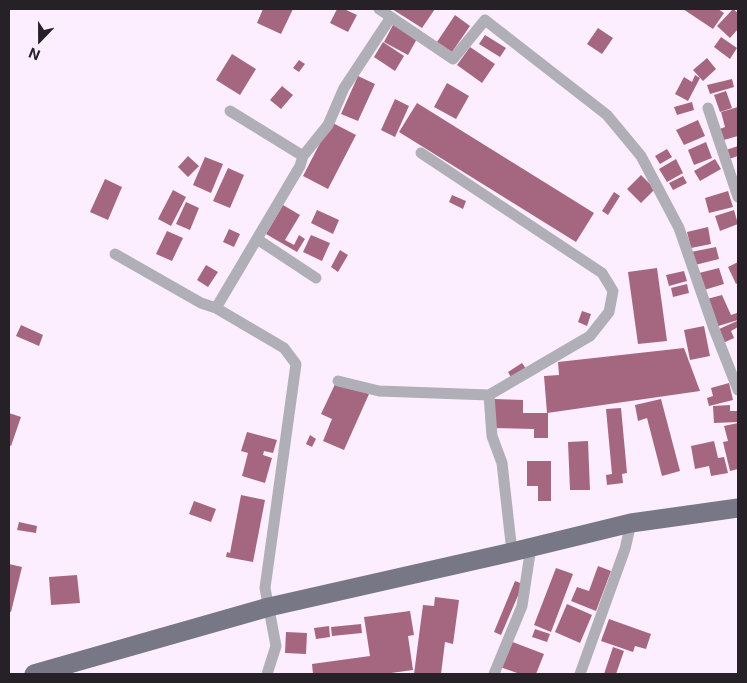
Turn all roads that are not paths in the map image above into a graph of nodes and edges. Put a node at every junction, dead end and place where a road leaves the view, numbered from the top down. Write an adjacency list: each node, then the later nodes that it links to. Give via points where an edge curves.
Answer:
1 (378, 9): 2 (street)
2 (390, 17): 6 (street, via 344,88 328,124); 13 (street, via 454,59 484,20 607,115 642,156 679,228)
3 (708, 108): 7 (street)
4 (230, 111): 6 (street)
5 (421, 154): 14 (street, via 602,273 613,290 609,312 590,336)
6 (303, 156): 8 (street)
7 (738, 197)
8 (257, 240): 10 (street); 11 (street)
9 (115, 254): 11 (street, via 201,303)
10 (316, 278)
11 (216, 308): 19 (street, via 284,348 296,364 265,588)
12 (338, 380): 14 (street, via 379,391)
13 (738, 390)
14 (489, 394): 18 (street, via 492,436 502,463)
15 (738, 508): 16 (main road)
16 (631, 523): 17 (main road); 23 (street, via 625,549)
17 (531, 548): 18 (main road); 22 (street, via 522,606)
18 (512, 552): 19 (main road)
19 (269, 608): 20 (main road); 21 (street, via 276,646)
20 (34, 674)
21 (267, 674)
22 (494, 674)
23 (580, 674)

